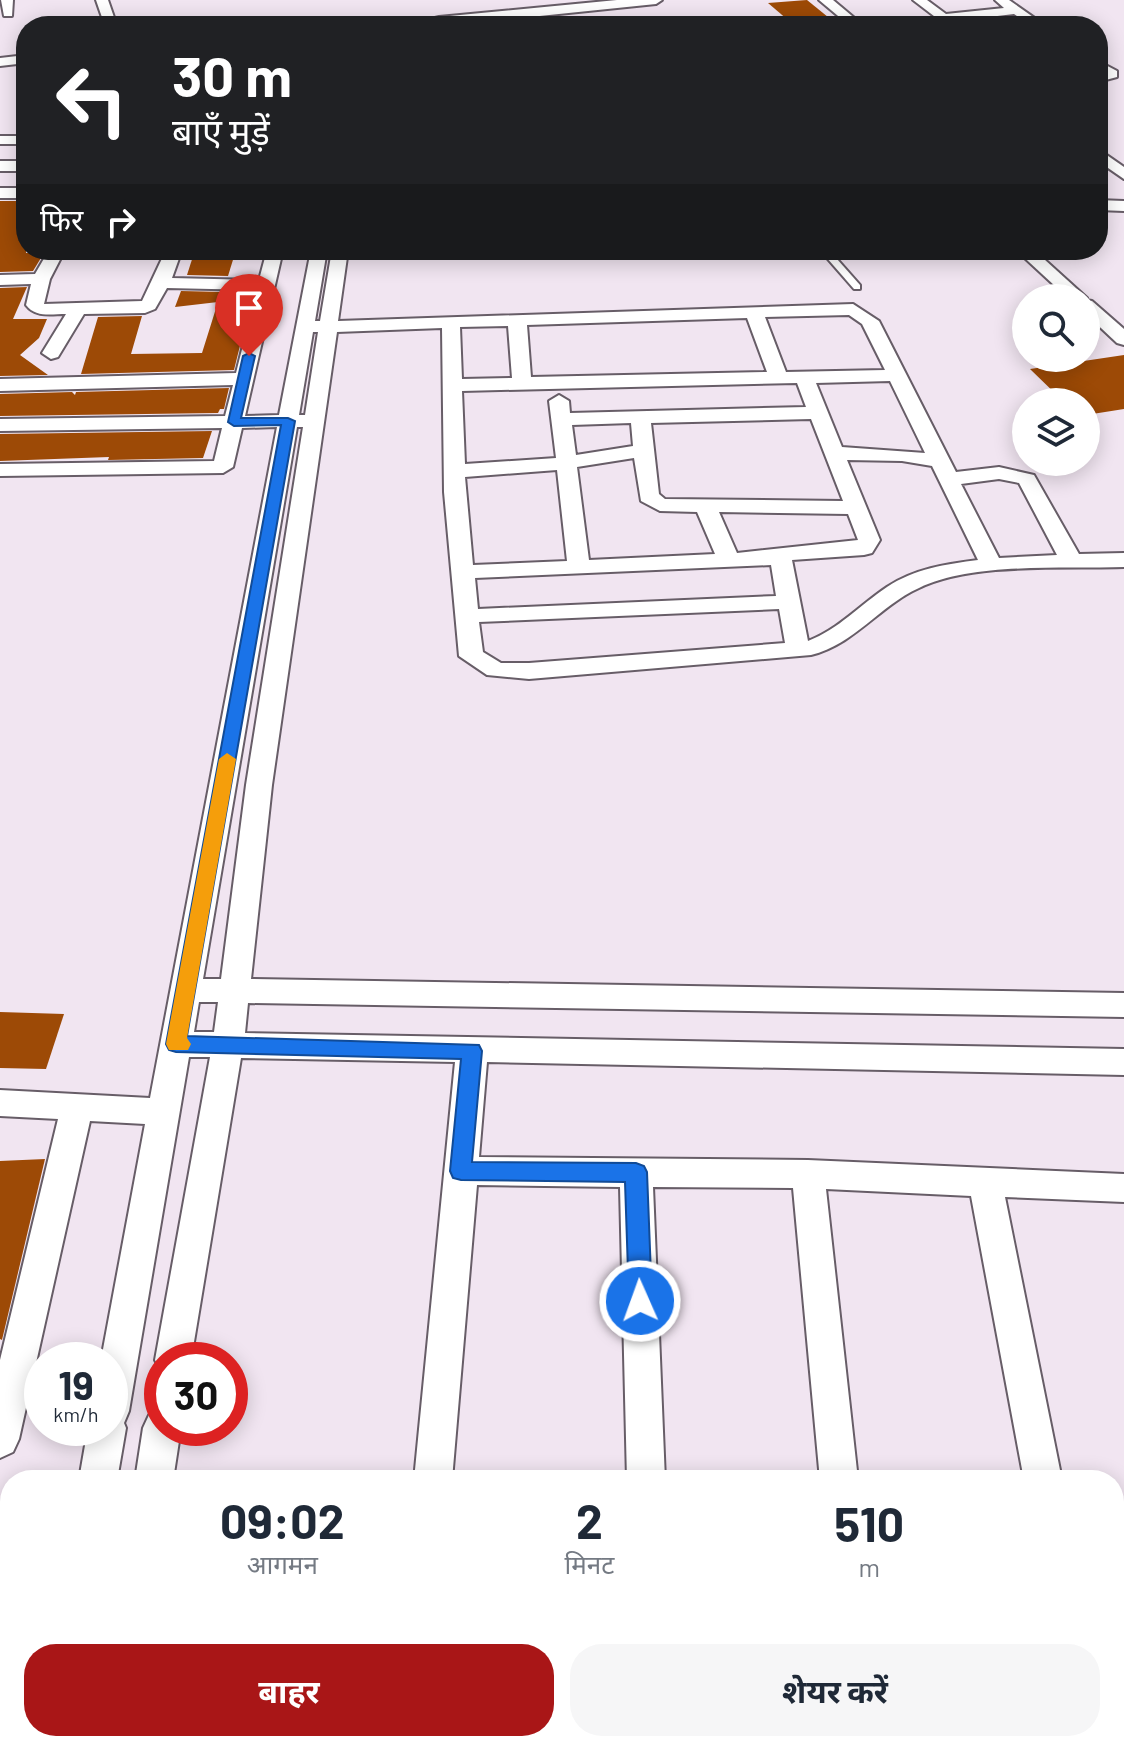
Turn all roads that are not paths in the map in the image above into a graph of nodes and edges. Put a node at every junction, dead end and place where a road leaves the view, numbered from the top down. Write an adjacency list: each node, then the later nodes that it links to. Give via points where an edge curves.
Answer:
1 (656, 0): 6 (street)
2 (825, 0): 7 (street)
3 (919, 0): 8 (street)
4 (1001, 0): 5 (street)
5 (1016, 10): 9 (street); 10 (street)
6 (484, 16)
7 (845, 16)
8 (942, 16)
9 (983, 16)
10 (1025, 16)
11 (1108, 162): 12 (street)
12 (1124, 174)
13 (51, 260): 22 (street)
14 (170, 260): 21 (street)
15 (262, 260): 21 (street)
16 (272, 260): 25 (street)
17 (319, 260): 32 (street)
18 (337, 260): 32 (street)
19 (833, 260): 26 (lane)
20 (1035, 260): 24 (street)
21 (164, 276): 25 (street); 27 (street, via 145,308)
22 (41, 279): 23 (street); 27 (street, via 37,308)
23 (0, 280)
24 (1062, 284)
25 (267, 286): 38 (street)
26 (857, 287)
27 (78, 309): 34 (street)
28 (754, 311): 30 (street); 35 (street, via 861,312); 36 (street)
29 (1100, 318): 33 (street)
30 (517, 320): 31 (street); 40 (street)
31 (451, 322): 32 (street); 43 (street)
32 (317, 327): 47 (street)
33 (1124, 339)
34 (51, 353)
35 (896, 375): 37 (street); 54 (street)
36 (778, 377): 37 (street); 39 (street)
37 (804, 377): 44 (street)
38 (243, 379): 41 (street); 48 (street)
39 (557, 382): 40 (street); 46 (street)
40 (522, 383): 43 (street)
41 (32, 384): 42 (street); 49 (street)
42 (0, 385)
43 (452, 385): 55 (street)
44 (816, 413): 45 (street); 51 (street)
45 (640, 417): 46 (street); 50 (street)
46 (561, 419): 52 (street)
47 (302, 421): 48 (street); 68 (street); 69 (street)
48 (234, 422): 49 (street); 53 (street, via 223,467)
49 (8, 425)
50 (643, 451): 52 (street); 56 (street, via 652,501)
51 (833, 453): 54 (street, via 902,455); 57 (street)
52 (565, 462): 55 (street); 63 (street)
53 (0, 470)
54 (944, 470): 61 (street, via 1009,473 1027,479); 62 (street)
55 (455, 471): 64 (street)
56 (706, 507): 57 (street); 59 (street)
57 (856, 508): 58 (street, via 869,540 864,548 787,552)
58 (778, 558): 59 (street); 65 (street)
59 (729, 560): 63 (street)
60 (1124, 560): 61 (street)
61 (1073, 563): 62 (street)
62 (992, 566): 67 (street, via 932,574 909,583 840,637)
63 (579, 567): 64 (street)
64 (463, 572): 66 (street)
65 (788, 602): 66 (street); 67 (street)
66 (467, 616): 67 (street, via 471,656 496,670)
67 (798, 650)
68 (185, 990): 69 (street); 71 (street)
69 (235, 990): 70 (street); 72 (street)
70 (1124, 1005)
71 (176, 1044): 72 (street); 77 (street)
72 (228, 1045): 73 (street); 84 (street)
73 (472, 1051): 74 (street); 78 (street)
74 (1124, 1062)
75 (0, 1103): 76 (street)
76 (77, 1107): 77 (street); 85 (street)
77 (164, 1112): 83 (street)
78 (461, 1171): 79 (street); 91 (street)
79 (636, 1172): 80 (street); 92 (street)
80 (808, 1174): 81 (street); 93 (street)
81 (985, 1183): 82 (street); 94 (street)
82 (1124, 1188)
83 (122, 1342)
84 (176, 1342)
85 (7, 1379): 86 (street)
86 (0, 1439)
87 (104, 1446): 89 (street)
88 (159, 1446): 90 (street)
89 (100, 1470)
90 (156, 1470)
91 (434, 1470)
92 (646, 1470)
93 (838, 1470)
94 (1041, 1470)

